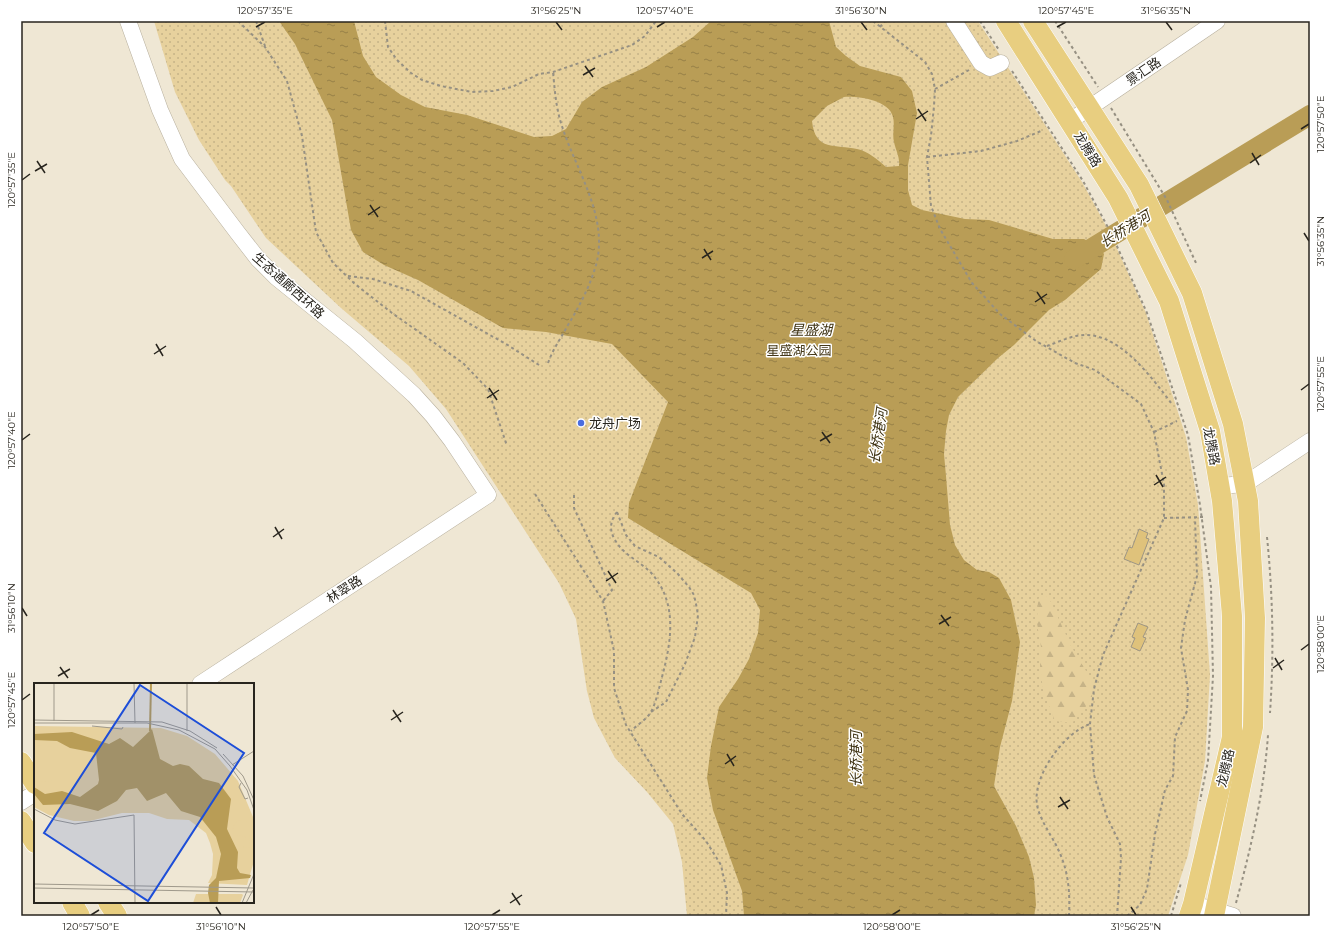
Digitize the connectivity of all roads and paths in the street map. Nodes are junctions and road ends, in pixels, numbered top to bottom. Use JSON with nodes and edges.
{"nodes":[{"id":1,"x":128,"y":21,"type":"edge"},
{"id":2,"x":238,"y":21,"type":"edge"},
{"id":3,"x":256,"y":21,"type":"edge"},
{"id":4,"x":385,"y":21,"type":"edge"},
{"id":5,"x":656,"y":21,"type":"edge"},
{"id":6,"x":873,"y":21,"type":"edge"},
{"id":7,"x":885,"y":21,"type":"edge"},
{"id":8,"x":954,"y":21,"type":"edge"},
{"id":9,"x":980,"y":21,"type":"edge"},
{"id":10,"x":1006,"y":21,"type":"edge"},
{"id":11,"x":1033,"y":21,"type":"edge"},
{"id":12,"x":1217,"y":21,"type":"edge"},
{"id":13,"x":880,"y":27,"type":"junction"},
{"id":14,"x":265,"y":47,"type":"junction"},
{"id":15,"x":1003,"y":61,"type":"junction"},
{"id":16,"x":981,"y":63,"type":"junction"},
{"id":17,"x":553,"y":72,"type":"junction"},
{"id":18,"x":935,"y":89,"type":"junction"},
{"id":19,"x":1089,"y":107,"type":"junction"},
{"id":20,"x":1070,"y":121,"type":"junction"},
{"id":21,"x":1041,"y":131,"type":"dead end"},
{"id":22,"x":927,"y":157,"type":"junction"},
{"id":23,"x":347,"y":276,"type":"junction"},
{"id":24,"x":1047,"y":346,"type":"junction"},
{"id":25,"x":548,"y":362,"type":"dead end"},
{"id":26,"x":539,"y":365,"type":"dead end"},
{"id":27,"x":1172,"y":404,"type":"dead end"},
{"id":28,"x":1178,"y":421,"type":"dead end"},
{"id":29,"x":1154,"y":432,"type":"junction"},
{"id":30,"x":1310,"y":441,"type":"edge"},
{"id":31,"x":507,"y":446,"type":"dead end"},
{"id":32,"x":1244,"y":484,"type":"junction"},
{"id":33,"x":1220,"y":486,"type":"junction"},
{"id":34,"x":535,"y":494,"type":"dead end"},
{"id":35,"x":488,"y":495,"type":"joint"},
{"id":36,"x":574,"y":495,"type":"dead end"},
{"id":37,"x":1205,"y":517,"type":"dead end"},
{"id":38,"x":1164,"y":518,"type":"junction"},
{"id":39,"x":1196,"y":518,"type":"junction"},
{"id":40,"x":603,"y":601,"type":"junction"},
{"id":41,"x":202,"y":683,"type":"edge"},
{"id":42,"x":651,"y":712,"type":"junction"},
{"id":43,"x":1090,"y":724,"type":"junction"},
{"id":44,"x":631,"y":731,"type":"junction"},
{"id":45,"x":21,"y":762,"type":"edge"},
{"id":46,"x":34,"y":782,"type":"edge"},
{"id":47,"x":34,"y":794,"type":"edge"},
{"id":48,"x":21,"y":802,"type":"edge"},
{"id":49,"x":1199,"y":808,"type":"dead end"},
{"id":50,"x":21,"y":821,"type":"edge"},
{"id":51,"x":34,"y":841,"type":"edge"},
{"id":52,"x":1182,"y":878,"type":"dead end"},
{"id":53,"x":73,"y":903,"type":"edge"},
{"id":54,"x":109,"y":903,"type":"edge"},
{"id":55,"x":1191,"y":913,"type":"edge"},
{"id":56,"x":1221,"y":914,"type":"edge"},
{"id":57,"x":80,"y":916,"type":"edge"},
{"id":58,"x":117,"y":916,"type":"edge"},
{"id":59,"x":726,"y":916,"type":"edge"},
{"id":60,"x":1069,"y":916,"type":"edge"},
{"id":61,"x":1117,"y":916,"type":"edge"},
{"id":62,"x":1127,"y":916,"type":"edge"},
{"id":63,"x":1170,"y":916,"type":"edge"}],
"edges":[{"from":1,"to":35,"type":"street","name":"生态通廊西环路"},
{"from":2,"to":14,"type":"path"},
{"from":3,"to":14,"type":"path"},
{"from":4,"to":17,"type":"path"},
{"from":5,"to":17,"type":"path"},
{"from":6,"to":13,"type":"path"},
{"from":7,"to":13,"type":"path"},
{"from":8,"to":16,"type":"street"},
{"from":9,"to":15,"type":"path"},
{"from":10,"to":20,"type":"main road","name":"龙腾路"},
{"from":11,"to":19,"type":"main road","name":"龙腾路"},
{"from":12,"to":19,"type":"street","name":"景汇路"},
{"from":13,"to":18,"type":"path"},
{"from":14,"to":23,"type":"path"},
{"from":15,"to":16,"type":"street"},
{"from":15,"to":49,"type":"path"},
{"from":16,"to":18,"type":"path"},
{"from":17,"to":25,"type":"path"},
{"from":18,"to":22,"type":"path"},
{"from":19,"to":20,"type":"street","name":"景汇路"},
{"from":19,"to":32,"type":"main road","name":"龙腾路"},
{"from":20,"to":33,"type":"main road","name":"龙腾路"},
{"from":21,"to":22,"type":"path"},
{"from":22,"to":24,"type":"path"},
{"from":23,"to":26,"type":"path"},
{"from":23,"to":31,"type":"path"},
{"from":24,"to":27,"type":"path"},
{"from":24,"to":29,"type":"path"},
{"from":28,"to":29,"type":"path"},
{"from":29,"to":38,"type":"path"},
{"from":30,"to":32,"type":"street"},
{"from":32,"to":33,"type":"street"},
{"from":32,"to":56,"type":"main road","name":"龙腾路"},
{"from":33,"to":55,"type":"main road","name":"龙腾路"},
{"from":34,"to":40,"type":"path"},
{"from":35,"to":41,"type":"street","name":"林翠路"},
{"from":36,"to":40,"type":"path"},
{"from":37,"to":39,"type":"path"},
{"from":38,"to":39,"type":"path"},
{"from":38,"to":43,"type":"path"},
{"from":39,"to":62,"type":"path"},
{"from":40,"to":44,"type":"path"},
{"from":42,"to":42,"type":"path"},
{"from":42,"to":44,"type":"path"},
{"from":43,"to":60,"type":"path"},
{"from":43,"to":61,"type":"path"},
{"from":44,"to":59,"type":"path"},
{"from":45,"to":46,"type":"main road"},
{"from":47,"to":48,"type":"street"},
{"from":50,"to":51,"type":"main road"},
{"from":52,"to":63,"type":"path"},
{"from":53,"to":57,"type":"main road"},
{"from":54,"to":58,"type":"main road"},
{"from":55,"to":56,"type":"street"}]}
